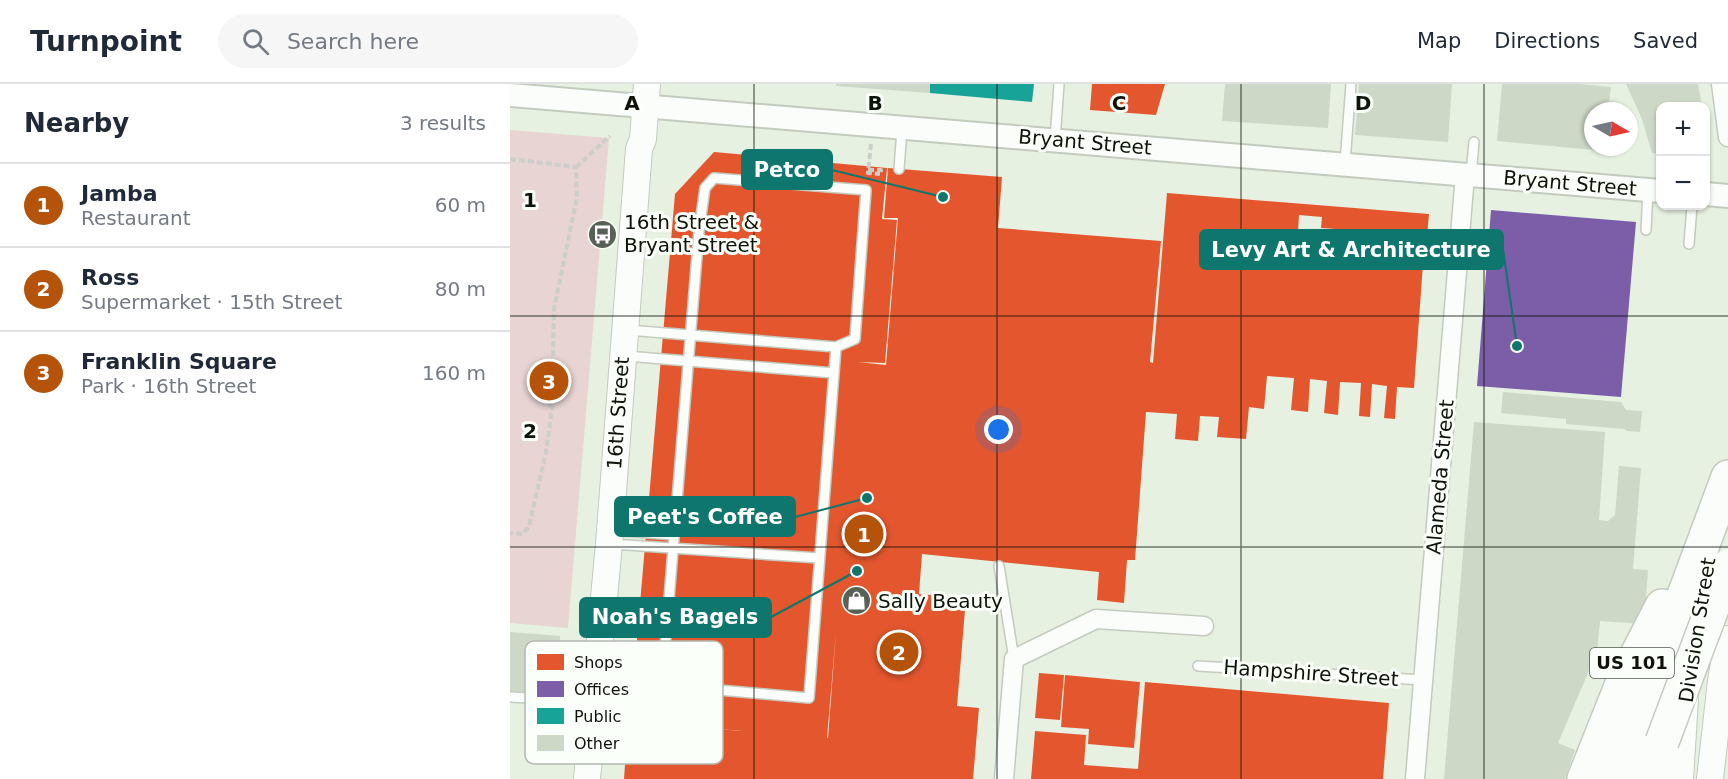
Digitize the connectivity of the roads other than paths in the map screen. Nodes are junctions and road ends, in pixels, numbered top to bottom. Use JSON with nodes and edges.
{"nodes":[{"id":1,"x":1059,"y":84,"type":"edge"},
{"id":2,"x":1351,"y":84,"type":"edge"},
{"id":3,"x":1720,"y":84,"type":"edge"},
{"id":4,"x":510,"y":95,"type":"edge"},
{"id":5,"x":646,"y":95,"type":"edge"},
{"id":6,"x":902,"y":127,"type":"junction"},
{"id":7,"x":1728,"y":137,"type":"edge"},
{"id":8,"x":1055,"y":140,"type":"junction"},
{"id":9,"x":1474,"y":142,"type":"dead end"},
{"id":10,"x":1345,"y":163,"type":"junction"},
{"id":11,"x":899,"y":169,"type":"dead end"},
{"id":12,"x":1468,"y":175,"type":"junction"},
{"id":13,"x":1654,"y":190,"type":"edge"},
{"id":14,"x":1710,"y":194,"type":"edge"},
{"id":15,"x":1728,"y":196,"type":"edge"},
{"id":16,"x":1692,"y":210,"type":"edge"},
{"id":17,"x":1646,"y":230,"type":"dead end"},
{"id":18,"x":1689,"y":244,"type":"dead end"},
{"id":19,"x":624,"y":330,"type":"junction"},
{"id":20,"x":691,"y":335,"type":"junction"},
{"id":21,"x":836,"y":347,"type":"junction"},
{"id":22,"x":623,"y":356,"type":"junction"},
{"id":23,"x":688,"y":361,"type":"junction"},
{"id":24,"x":834,"y":373,"type":"junction"},
{"id":25,"x":1728,"y":477,"type":"edge"},
{"id":26,"x":1728,"y":484,"type":"edge"},
{"id":27,"x":674,"y":535,"type":"junction"},
{"id":28,"x":609,"y":537,"type":"junction"},
{"id":29,"x":674,"y":548,"type":"junction"},
{"id":30,"x":819,"y":558,"type":"junction"},
{"id":31,"x":1713,"y":561,"type":"edge"},
{"id":32,"x":999,"y":566,"type":"dead end"},
{"id":33,"x":1204,"y":626,"type":"dead end"},
{"id":34,"x":1728,"y":639,"type":"edge"},
{"id":35,"x":599,"y":641,"type":"edge"},
{"id":36,"x":666,"y":641,"type":"edge"},
{"id":37,"x":1014,"y":659,"type":"junction"},
{"id":38,"x":1198,"y":666,"type":"dead end"},
{"id":39,"x":1423,"y":681,"type":"junction"},
{"id":40,"x":723,"y":690,"type":"edge"},
{"id":41,"x":510,"y":697,"type":"edge"},
{"id":42,"x":525,"y":698,"type":"edge"},
{"id":43,"x":588,"y":764,"type":"edge"},
{"id":44,"x":587,"y":779,"type":"edge"},
{"id":45,"x":1004,"y":779,"type":"edge"},
{"id":46,"x":1415,"y":779,"type":"edge"},
{"id":47,"x":1584,"y":779,"type":"edge"},
{"id":48,"x":1618,"y":779,"type":"edge"},
{"id":49,"x":1650,"y":779,"type":"edge"},
{"id":50,"x":1680,"y":779,"type":"edge"},
{"id":51,"x":1710,"y":779,"type":"edge"}],
"edges":[{"from":1,"to":8,"type":"lane"},
{"from":2,"to":10,"type":"lane"},
{"from":3,"to":7,"type":"street"},
{"from":4,"to":5,"type":"street","name":"Bryant Street"},
{"from":5,"to":6,"type":"street","name":"Bryant Street"},
{"from":5,"to":19,"type":"main road","name":"16th Street"},
{"from":6,"to":8,"type":"street","name":"Bryant Street"},
{"from":6,"to":11,"type":"lane"},
{"from":8,"to":10,"type":"street","name":"Bryant Street"},
{"from":9,"to":12,"type":"lane"},
{"from":10,"to":12,"type":"street","name":"Bryant Street"},
{"from":12,"to":13,"type":"street","name":"Bryant Street"},
{"from":12,"to":39,"type":"street","name":"Alameda Street"},
{"from":13,"to":17,"type":"lane"},
{"from":14,"to":15,"type":"street"},
{"from":16,"to":18,"type":"lane"},
{"from":19,"to":20,"type":"lane"},
{"from":19,"to":22,"type":"main road","name":"16th Street"},
{"from":20,"to":21,"type":"lane"},
{"from":20,"to":21,"type":"lane"},
{"from":20,"to":23,"type":"lane"},
{"from":21,"to":24,"type":"lane"},
{"from":22,"to":23,"type":"lane"},
{"from":22,"to":28,"type":"main road","name":"16th Street"},
{"from":23,"to":24,"type":"lane"},
{"from":23,"to":27,"type":"lane"},
{"from":24,"to":30,"type":"lane"},
{"from":25,"to":31,"type":"highway","number":"US 101"},
{"from":26,"to":50,"type":"main road","name":"Division Street"},
{"from":27,"to":28,"type":"lane"},
{"from":27,"to":29,"type":"lane"},
{"from":28,"to":29,"type":"lane"},
{"from":28,"to":35,"type":"main road","name":"16th Street"},
{"from":29,"to":30,"type":"lane"},
{"from":29,"to":36,"type":"lane"},
{"from":30,"to":40,"type":"lane"},
{"from":31,"to":47,"type":"highway","number":"US 101"},
{"from":31,"to":48,"type":"highway"},
{"from":31,"to":49,"type":"highway","bridge":true},
{"from":32,"to":37,"type":"lane"},
{"from":33,"to":37,"type":"street"},
{"from":34,"to":51,"type":"main road","name":"Division Street"},
{"from":37,"to":45,"type":"street"},
{"from":38,"to":39,"type":"lane","name":"Hampshire Street"},
{"from":39,"to":46,"type":"street","name":"Alameda Street"},
{"from":41,"to":42,"type":"lane"},
{"from":43,"to":44,"type":"main road","name":"16th Street"}]}
